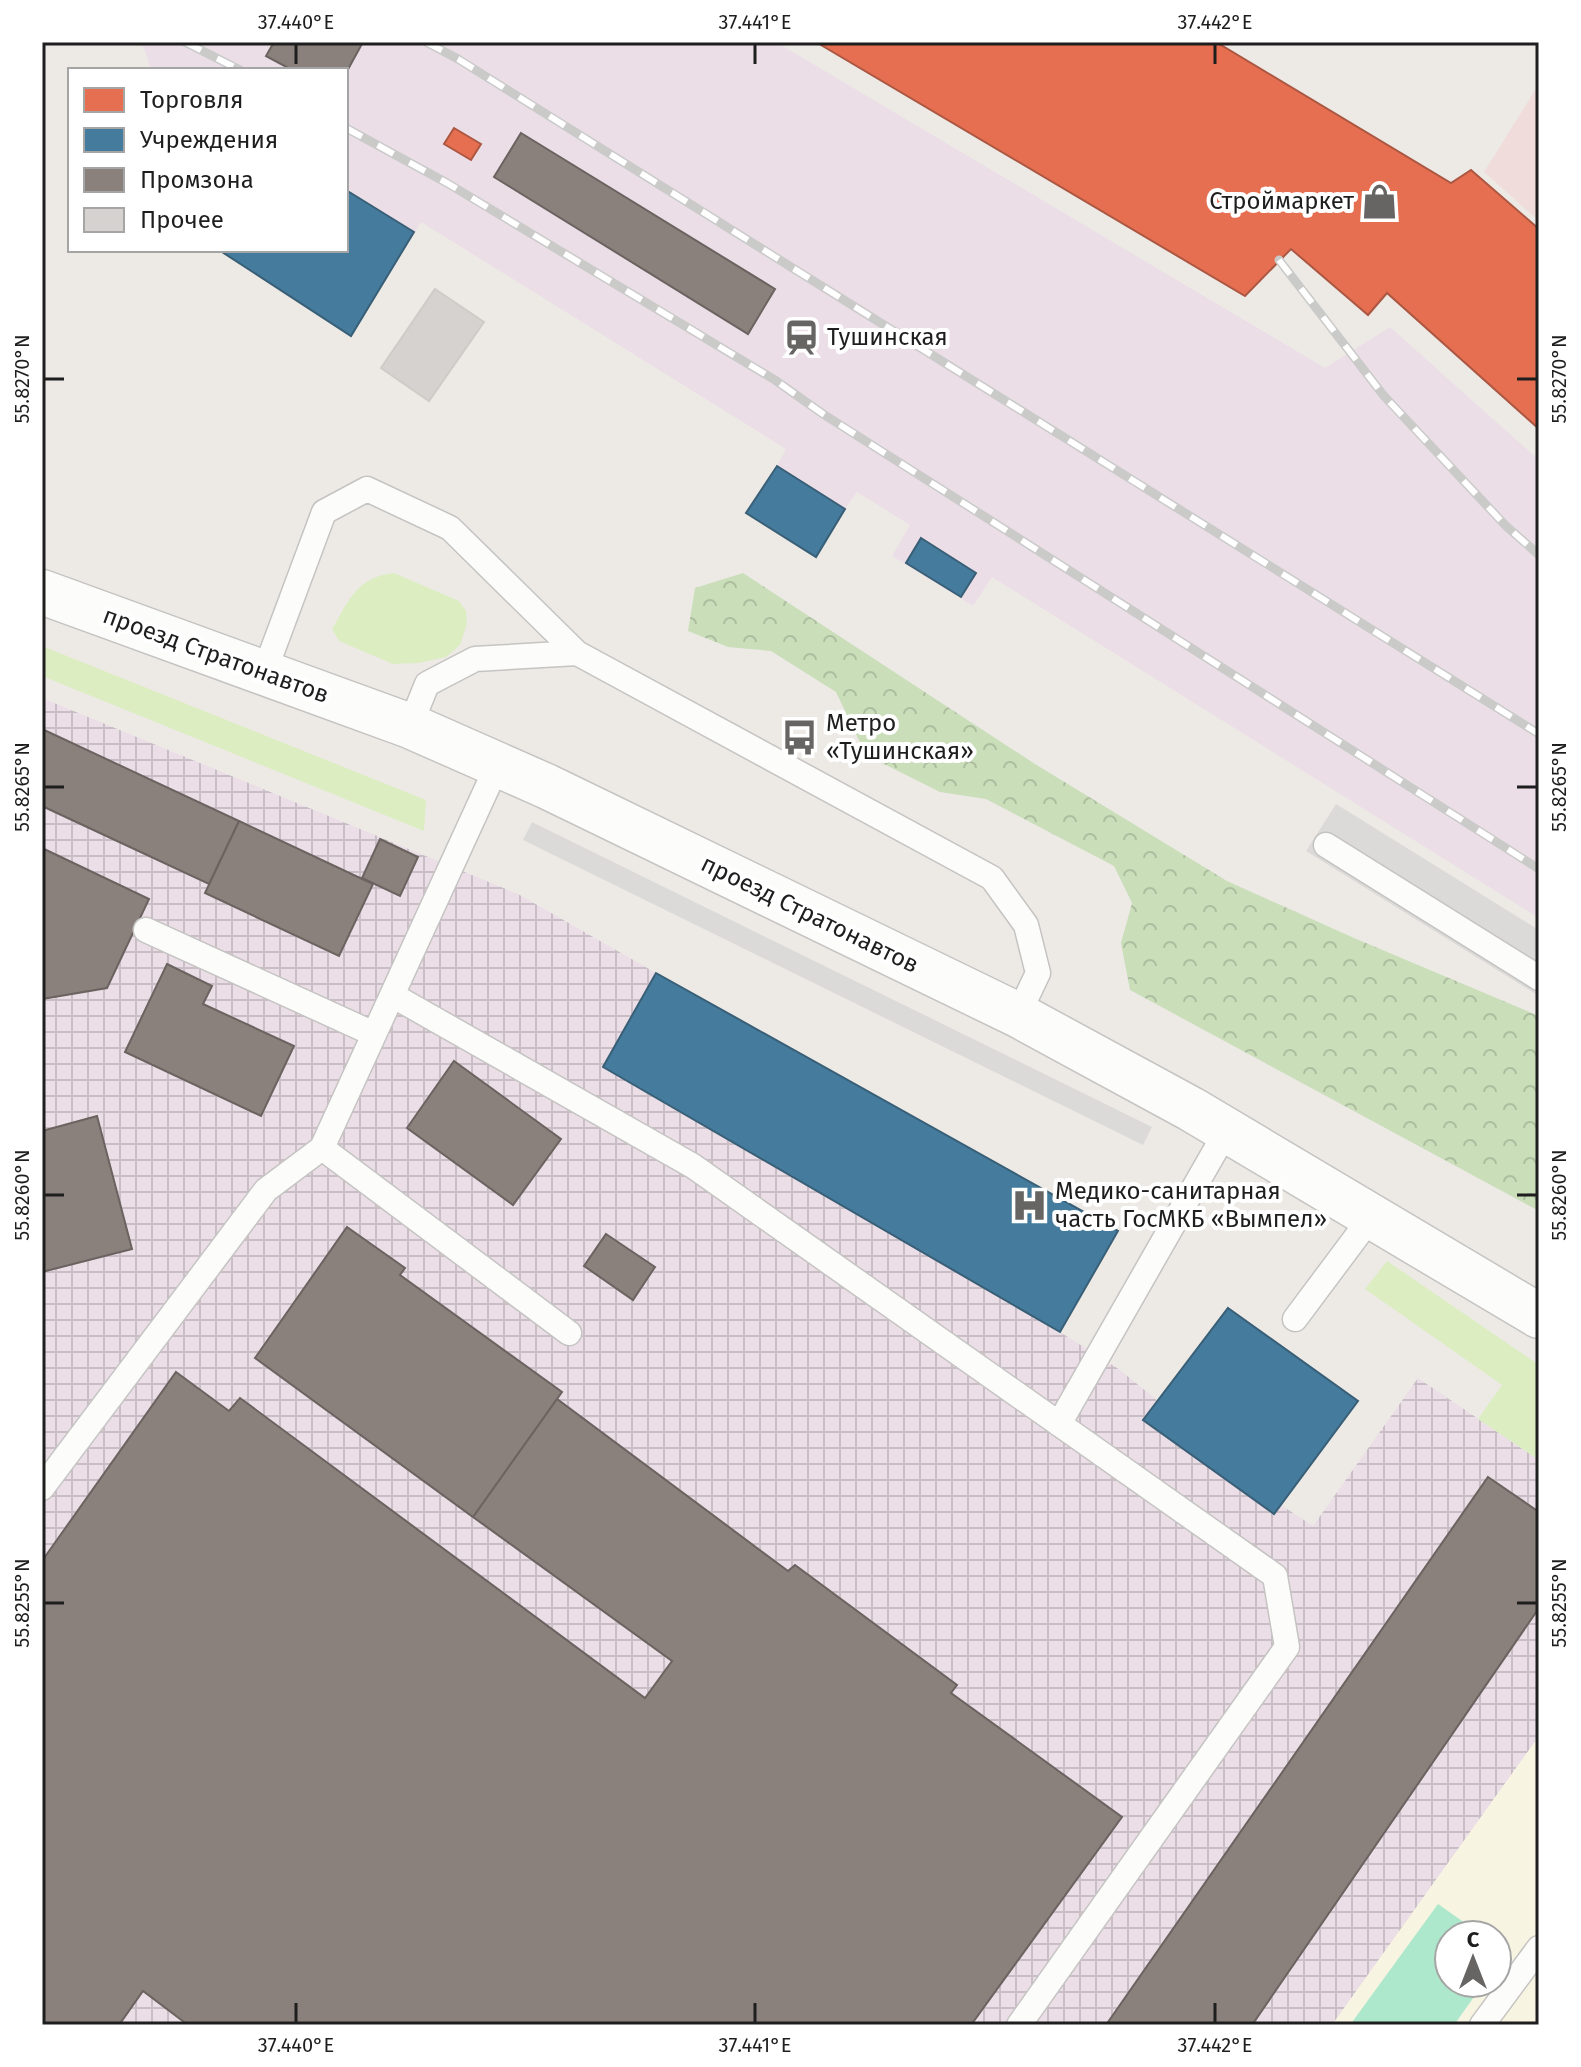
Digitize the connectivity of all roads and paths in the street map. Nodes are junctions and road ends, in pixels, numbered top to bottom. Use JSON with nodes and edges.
{"nodes":[{"id":1,"x":42,"y":592,"type":"edge"},
{"id":2,"x":577,"y":653,"type":"junction"},
{"id":3,"x":264,"y":673,"type":"junction"},
{"id":4,"x":410,"y":726,"type":"junction"},
{"id":5,"x":498,"y":764,"type":"junction"},
{"id":6,"x":1326,"y":845,"type":"dead end"},
{"id":7,"x":146,"y":930,"type":"dead end"},
{"id":8,"x":1539,"y":978,"type":"edge"},
{"id":9,"x":392,"y":995,"type":"junction"},
{"id":10,"x":1018,"y":1015,"type":"junction"},
{"id":11,"x":374,"y":1034,"type":"junction"},
{"id":12,"x":1227,"y":1130,"type":"junction"},
{"id":13,"x":322,"y":1148,"type":"junction"},
{"id":14,"x":1372,"y":1216,"type":"junction"},
{"id":15,"x":1539,"y":1316,"type":"edge"},
{"id":16,"x":1295,"y":1319,"type":"dead end"},
{"id":17,"x":569,"y":1333,"type":"dead end"},
{"id":18,"x":1059,"y":1424,"type":"junction"},
{"id":19,"x":42,"y":1488,"type":"edge"},
{"id":20,"x":1539,"y":1948,"type":"edge"},
{"id":21,"x":1019,"y":2025,"type":"edge"},
{"id":22,"x":1482,"y":2025,"type":"edge"}],
"edges":[{"from":1,"to":3,"type":"street","name":"проезд Стратонавтов"},
{"from":2,"to":3,"type":"lane"},
{"from":2,"to":4,"type":"lane"},
{"from":2,"to":10,"type":"lane"},
{"from":3,"to":4,"type":"street","name":"проезд Стратонавтов"},
{"from":4,"to":5,"type":"street","name":"проезд Стратонавтов"},
{"from":5,"to":9,"type":"lane"},
{"from":5,"to":10,"type":"street","name":"проезд Стратонавтов"},
{"from":6,"to":8,"type":"lane"},
{"from":7,"to":11,"type":"lane"},
{"from":9,"to":11,"type":"lane"},
{"from":9,"to":18,"type":"lane"},
{"from":10,"to":12,"type":"street","name":"проезд Стратонавтов"},
{"from":11,"to":13,"type":"lane"},
{"from":12,"to":14,"type":"street","name":"проезд Стратонавтов"},
{"from":12,"to":18,"type":"lane"},
{"from":13,"to":17,"type":"lane"},
{"from":13,"to":19,"type":"lane"},
{"from":14,"to":15,"type":"street","name":"проезд Стратонавтов"},
{"from":14,"to":16,"type":"lane"},
{"from":18,"to":21,"type":"lane"},
{"from":20,"to":22,"type":"lane"}]}
